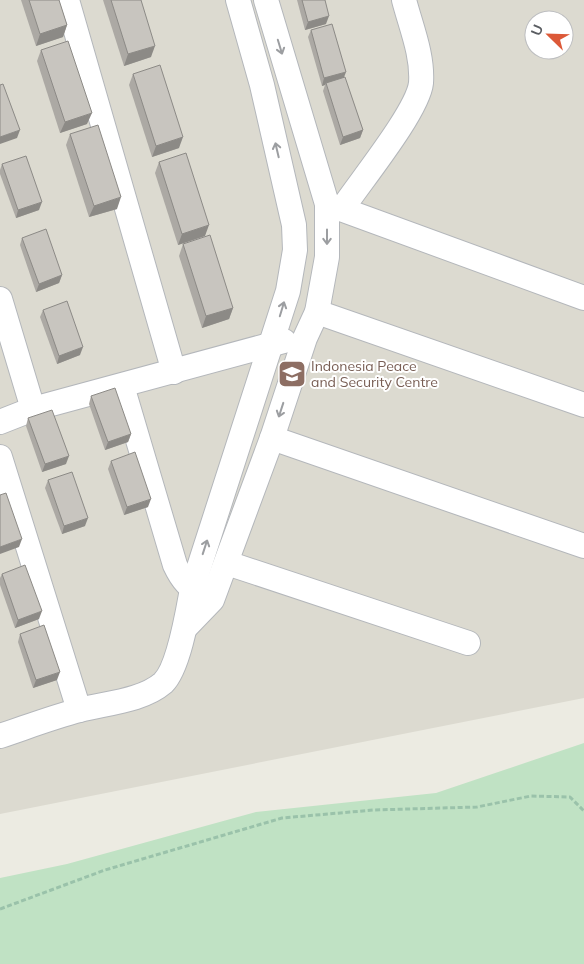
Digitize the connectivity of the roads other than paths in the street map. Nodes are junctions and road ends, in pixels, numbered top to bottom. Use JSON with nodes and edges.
{"nodes":[{"id":1,"x":67,"y":0,"type":"edge"},
{"id":2,"x":238,"y":0,"type":"edge"},
{"id":3,"x":266,"y":0,"type":"edge"},
{"id":4,"x":404,"y":0,"type":"edge"},
{"id":5,"x":334,"y":206,"type":"junction"},
{"id":6,"x":0,"y":298,"type":"edge"},
{"id":7,"x":584,"y":298,"type":"edge"},
{"id":8,"x":317,"y":312,"type":"junction"},
{"id":9,"x":305,"y":338,"type":"junction"},
{"id":10,"x":271,"y":343,"type":"junction"},
{"id":11,"x":174,"y":372,"type":"junction"},
{"id":12,"x":122,"y":386,"type":"junction"},
{"id":13,"x":584,"y":405,"type":"edge"},
{"id":14,"x":32,"y":410,"type":"junction"},
{"id":15,"x":0,"y":422,"type":"edge"},
{"id":16,"x":272,"y":438,"type":"junction"},
{"id":17,"x":0,"y":457,"type":"edge"},
{"id":18,"x":584,"y":546,"type":"edge"},
{"id":19,"x":227,"y":563,"type":"junction"},
{"id":20,"x":202,"y":594,"type":"junction"},
{"id":21,"x":468,"y":643,"type":"dead end"},
{"id":22,"x":78,"y":710,"type":"junction"},
{"id":23,"x":0,"y":736,"type":"edge"}],
"edges":[{"from":1,"to":11,"type":"lane"},
{"from":10,"to":2,"type":"lane","one_way":true},
{"from":3,"to":5,"type":"lane","one_way":true},
{"from":4,"to":5,"type":"lane"},
{"from":5,"to":7,"type":"lane"},
{"from":5,"to":8,"type":"lane","one_way":true},
{"from":6,"to":14,"type":"lane"},
{"from":8,"to":9,"type":"lane"},
{"from":8,"to":13,"type":"lane"},
{"from":9,"to":10,"type":"lane"},
{"from":9,"to":16,"type":"lane","one_way":true},
{"from":10,"to":11,"type":"lane"},
{"from":20,"to":10,"type":"lane","one_way":true},
{"from":11,"to":12,"type":"lane"},
{"from":12,"to":14,"type":"lane"},
{"from":12,"to":20,"type":"lane"},
{"from":14,"to":15,"type":"lane"},
{"from":16,"to":18,"type":"lane"},
{"from":16,"to":19,"type":"lane"},
{"from":17,"to":22,"type":"lane"},
{"from":19,"to":20,"type":"lane"},
{"from":19,"to":21,"type":"lane"},
{"from":20,"to":22,"type":"lane"},
{"from":22,"to":23,"type":"lane"}]}
